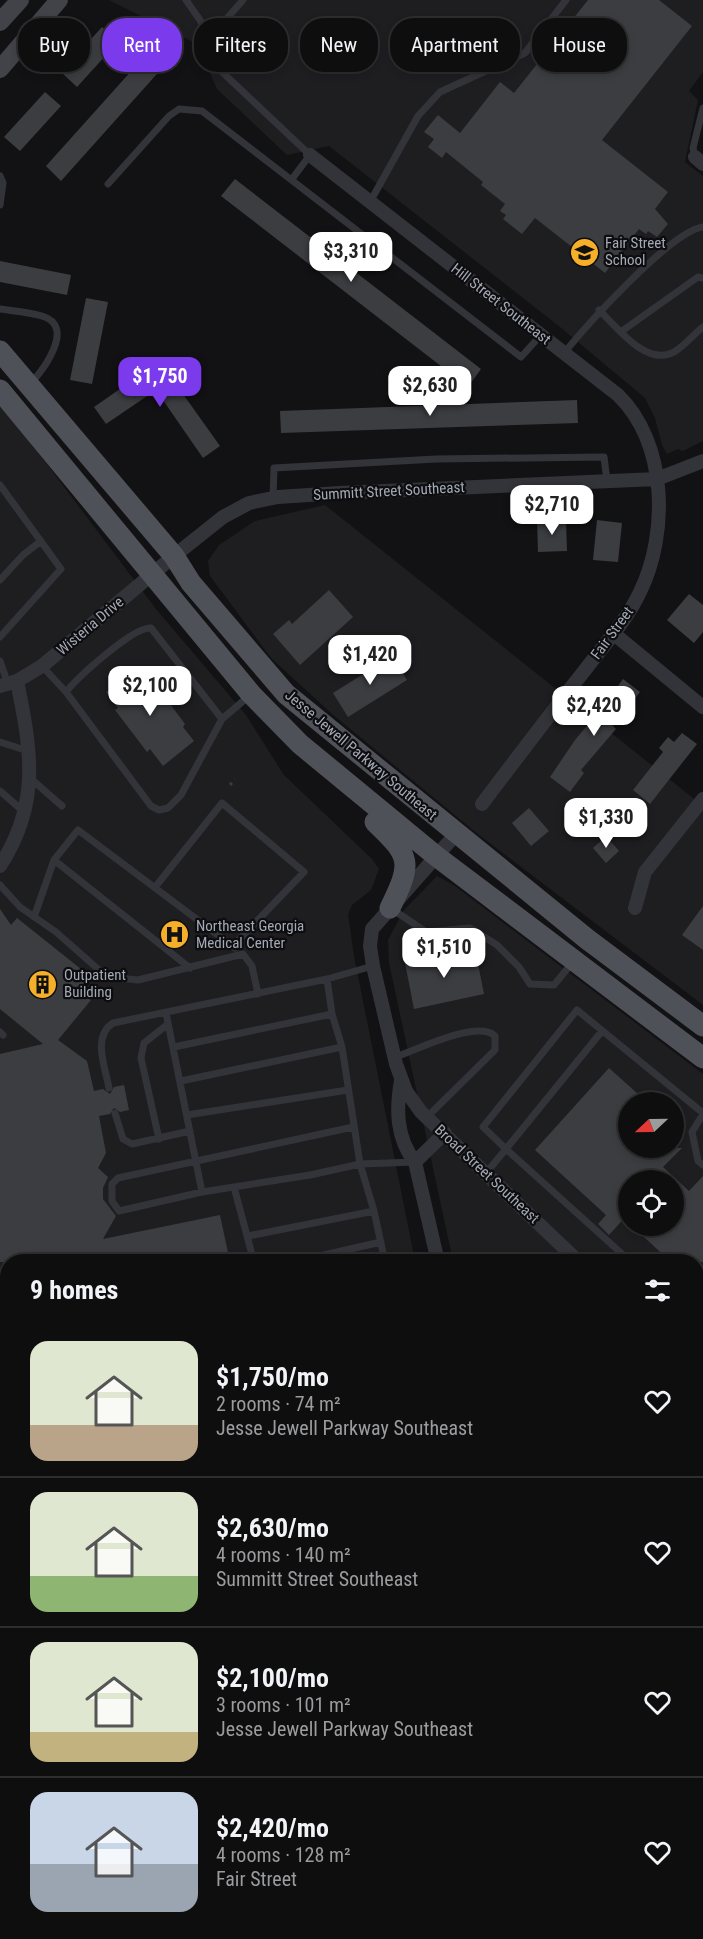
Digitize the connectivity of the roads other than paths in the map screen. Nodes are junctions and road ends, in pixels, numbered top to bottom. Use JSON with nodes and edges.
{"nodes":[{"id":1,"x":20,"y":0,"type":"edge"},
{"id":2,"x":59,"y":0,"type":"edge"},
{"id":3,"x":186,"y":0,"type":"edge"},
{"id":4,"x":243,"y":0,"type":"edge"},
{"id":5,"x":566,"y":0,"type":"edge"},
{"id":6,"x":199,"y":18,"type":"edge"},
{"id":7,"x":227,"y":18,"type":"edge"},
{"id":8,"x":0,"y":22,"type":"edge"},
{"id":9,"x":0,"y":69,"type":"edge"},
{"id":10,"x":222,"y":72,"type":"edge"},
{"id":11,"x":703,"y":108,"type":"edge"},
{"id":12,"x":310,"y":155,"type":"junction"},
{"id":13,"x":699,"y":161,"type":"edge"},
{"id":14,"x":0,"y":176,"type":"edge"},
{"id":15,"x":292,"y":179,"type":"junction"},
{"id":16,"x":108,"y":184,"type":"dead end"},
{"id":17,"x":370,"y":202,"type":"junction"},
{"id":18,"x":0,"y":205,"type":"edge"},
{"id":19,"x":703,"y":227,"type":"edge"},
{"id":20,"x":703,"y":278,"type":"edge"},
{"id":21,"x":0,"y":309,"type":"edge"},
{"id":22,"x":599,"y":310,"type":"junction"},
{"id":23,"x":703,"y":327,"type":"edge"},
{"id":24,"x":622,"y":331,"type":"junction"},
{"id":25,"x":541,"y":335,"type":"junction"},
{"id":26,"x":0,"y":351,"type":"edge"},
{"id":27,"x":564,"y":353,"type":"junction"},
{"id":28,"x":29,"y":384,"type":"junction"},
{"id":29,"x":0,"y":390,"type":"edge"},
{"id":30,"x":703,"y":461,"type":"edge"},
{"id":31,"x":657,"y":479,"type":"junction"},
{"id":32,"x":606,"y":482,"type":"junction"},
{"id":33,"x":0,"y":485,"type":"edge"},
{"id":34,"x":273,"y":498,"type":"junction"},
{"id":35,"x":41,"y":541,"type":"junction"},
{"id":36,"x":174,"y":556,"type":"junction"},
{"id":37,"x":152,"y":574,"type":"junction"},
{"id":38,"x":0,"y":580,"type":"edge"},
{"id":39,"x":613,"y":633,"type":"junction"},
{"id":40,"x":0,"y":637,"type":"edge"},
{"id":41,"x":0,"y":661,"type":"edge"},
{"id":42,"x":42,"y":666,"type":"junction"},
{"id":43,"x":8,"y":684,"type":"edge"},
{"id":44,"x":66,"y":692,"type":"junction"},
{"id":45,"x":251,"y":694,"type":"junction"},
{"id":46,"x":703,"y":707,"type":"edge"},
{"id":47,"x":222,"y":719,"type":"junction"},
{"id":48,"x":0,"y":742,"type":"edge"},
{"id":49,"x":300,"y":744,"type":"junction"},
{"id":50,"x":30,"y":752,"type":"junction"},
{"id":51,"x":30,"y":778,"type":"junction"},
{"id":52,"x":0,"y":791,"type":"edge"},
{"id":53,"x":703,"y":800,"type":"edge"},
{"id":54,"x":482,"y":804,"type":"dead end"},
{"id":55,"x":62,"y":806,"type":"dead end"},
{"id":56,"x":25,"y":812,"type":"junction"},
{"id":57,"x":456,"y":834,"type":"junction"},
{"id":58,"x":436,"y":856,"type":"junction"},
{"id":59,"x":54,"y":860,"type":"junction"},
{"id":60,"x":0,"y":866,"type":"edge"},
{"id":61,"x":0,"y":885,"type":"edge"},
{"id":62,"x":156,"y":886,"type":"junction"},
{"id":63,"x":390,"y":908,"type":"junction"},
{"id":64,"x":635,"y":908,"type":"dead end"},
{"id":65,"x":34,"y":916,"type":"junction"},
{"id":66,"x":233,"y":946,"type":"junction"},
{"id":67,"x":243,"y":954,"type":"junction"},
{"id":68,"x":573,"y":961,"type":"junction"},
{"id":69,"x":373,"y":966,"type":"junction"},
{"id":70,"x":190,"y":968,"type":"junction"},
{"id":71,"x":327,"y":980,"type":"junction"},
{"id":72,"x":258,"y":994,"type":"junction"},
{"id":73,"x":166,"y":1013,"type":"junction"},
{"id":74,"x":332,"y":1014,"type":"junction"},
{"id":75,"x":168,"y":1024,"type":"junction"},
{"id":76,"x":703,"y":1026,"type":"edge"},
{"id":77,"x":602,"y":1030,"type":"junction"},
{"id":78,"x":174,"y":1047,"type":"junction"},
{"id":79,"x":342,"y":1047,"type":"junction"},
{"id":80,"x":394,"y":1058,"type":"junction"},
{"id":81,"x":703,"y":1058,"type":"edge"},
{"id":82,"x":401,"y":1081,"type":"junction"},
{"id":83,"x":181,"y":1082,"type":"junction"},
{"id":84,"x":109,"y":1088,"type":"dead end"},
{"id":85,"x":348,"y":1090,"type":"junction"},
{"id":86,"x":115,"y":1113,"type":"dead end"},
{"id":87,"x":703,"y":1113,"type":"edge"},
{"id":88,"x":187,"y":1115,"type":"junction"},
{"id":89,"x":427,"y":1117,"type":"junction"},
{"id":90,"x":353,"y":1127,"type":"junction"},
{"id":91,"x":190,"y":1131,"type":"junction"},
{"id":92,"x":444,"y":1133,"type":"junction"},
{"id":93,"x":159,"y":1139,"type":"junction"},
{"id":94,"x":506,"y":1149,"type":"junction"},
{"id":95,"x":196,"y":1160,"type":"junction"},
{"id":96,"x":415,"y":1162,"type":"junction"},
{"id":97,"x":360,"y":1164,"type":"junction"},
{"id":98,"x":703,"y":1165,"type":"edge"},
{"id":99,"x":486,"y":1173,"type":"junction"},
{"id":100,"x":234,"y":1187,"type":"junction"},
{"id":101,"x":202,"y":1192,"type":"junction"},
{"id":102,"x":374,"y":1211,"type":"junction"},
{"id":103,"x":248,"y":1236,"type":"junction"},
{"id":104,"x":381,"y":1242,"type":"junction"},
{"id":105,"x":252,"y":1254,"type":"edge"},
{"id":106,"x":328,"y":1254,"type":"edge"},
{"id":107,"x":383,"y":1254,"type":"edge"},
{"id":108,"x":436,"y":1254,"type":"edge"},
{"id":109,"x":569,"y":1254,"type":"edge"},
{"id":110,"x":622,"y":1254,"type":"edge"}],
"edges":[{"from":1,"to":8,"type":"main road"},
{"from":2,"to":9,"type":"main road"},
{"from":3,"to":6,"type":"lane"},
{"from":4,"to":7,"type":"lane"},
{"from":5,"to":17,"type":"lane"},
{"from":10,"to":12,"type":"lane"},
{"from":11,"to":13,"type":"lane"},
{"from":12,"to":15,"type":"lane"},
{"from":12,"to":17,"type":"street","name":"Hill Street Southeast"},
{"from":14,"to":18,"type":"lane"},
{"from":15,"to":16,"type":"lane"},
{"from":15,"to":25,"type":"lane"},
{"from":17,"to":25,"type":"street","name":"Hill Street Southeast"},
{"from":19,"to":22,"type":"lane"},
{"from":20,"to":24,"type":"lane"},
{"from":21,"to":28,"type":"lane"},
{"from":22,"to":24,"type":"lane"},
{"from":22,"to":27,"type":"lane"},
{"from":23,"to":24,"type":"lane"},
{"from":25,"to":27,"type":"street","name":"Hill Street Southeast"},
{"from":26,"to":28,"type":"main road","name":"Jesse Jewell Parkway Southeast"},
{"from":27,"to":31,"type":"street","name":"Hill Street Southeast"},
{"from":28,"to":36,"type":"main road","name":"Jesse Jewell Parkway Southeast"},
{"from":29,"to":37,"type":"main road","name":"Jesse Jewell Parkway Southeast"},
{"from":30,"to":31,"type":"street"},
{"from":31,"to":32,"type":"street","name":"Summitt Street Southeast"},
{"from":31,"to":39,"type":"street","name":"Fair Street"},
{"from":32,"to":34,"type":"street","name":"Summitt Street Southeast"},
{"from":32,"to":34,"type":"lane"},
{"from":33,"to":35,"type":"lane"},
{"from":34,"to":36,"type":"street","name":"Summitt Street Southeast"},
{"from":35,"to":38,"type":"lane"},
{"from":35,"to":40,"type":"lane"},
{"from":36,"to":37,"type":"street","name":"Wisteria Drive"},
{"from":36,"to":57,"type":"main road","name":"Jesse Jewell Parkway Southeast"},
{"from":37,"to":42,"type":"street","name":"Wisteria Drive"},
{"from":37,"to":45,"type":"main road","name":"Jesse Jewell Parkway Southeast"},
{"from":39,"to":46,"type":"street"},
{"from":39,"to":54,"type":"street","name":"Fair Street"},
{"from":41,"to":43,"type":"lane"},
{"from":42,"to":43,"type":"street","name":"Wisteria Drive"},
{"from":42,"to":44,"type":"lane"},
{"from":43,"to":50,"type":"street"},
{"from":44,"to":47,"type":"lane"},
{"from":44,"to":47,"type":"lane"},
{"from":45,"to":47,"type":"lane"},
{"from":45,"to":49,"type":"main road","name":"Jesse Jewell Parkway Southeast"},
{"from":48,"to":50,"type":"lane"},
{"from":49,"to":58,"type":"main road","name":"Jesse Jewell Parkway Southeast"},
{"from":49,"to":63,"type":"main road"},
{"from":50,"to":51,"type":"street"},
{"from":51,"to":55,"type":"lane"},
{"from":51,"to":56,"type":"street"},
{"from":52,"to":56,"type":"lane"},
{"from":53,"to":64,"type":"street"},
{"from":56,"to":60,"type":"street"},
{"from":57,"to":58,"type":"street"},
{"from":57,"to":76,"type":"main road","name":"Jesse Jewell Parkway Southeast"},
{"from":58,"to":63,"type":"street"},
{"from":58,"to":68,"type":"main road","name":"Jesse Jewell Parkway Southeast"},
{"from":59,"to":62,"type":"lane"},
{"from":59,"to":65,"type":"lane"},
{"from":59,"to":70,"type":"lane"},
{"from":61,"to":65,"type":"lane"},
{"from":62,"to":66,"type":"lane"},
{"from":62,"to":66,"type":"lane"},
{"from":63,"to":68,"type":"lane"},
{"from":63,"to":69,"type":"street"},
{"from":65,"to":70,"type":"lane"},
{"from":66,"to":67,"type":"lane"},
{"from":67,"to":70,"type":"lane"},
{"from":67,"to":72,"type":"lane"},
{"from":68,"to":81,"type":"main road","name":"Jesse Jewell Parkway Southeast"},
{"from":69,"to":71,"type":"lane"},
{"from":69,"to":80,"type":"street"},
{"from":71,"to":72,"type":"lane"},
{"from":71,"to":74,"type":"lane"},
{"from":72,"to":73,"type":"lane"},
{"from":73,"to":75,"type":"lane"},
{"from":73,"to":84,"type":"lane"},
{"from":74,"to":78,"type":"lane"},
{"from":74,"to":79,"type":"lane"},
{"from":75,"to":78,"type":"lane"},
{"from":75,"to":93,"type":"lane"},
{"from":77,"to":87,"type":"lane"},
{"from":77,"to":94,"type":"lane"},
{"from":77,"to":94,"type":"lane"},
{"from":78,"to":83,"type":"lane"},
{"from":79,"to":83,"type":"lane"},
{"from":79,"to":85,"type":"lane"},
{"from":80,"to":82,"type":"street"},
{"from":80,"to":89,"type":"lane"},
{"from":82,"to":89,"type":"street","name":"Broad Street Southeast"},
{"from":82,"to":96,"type":"street"},
{"from":83,"to":88,"type":"lane"},
{"from":85,"to":88,"type":"lane"},
{"from":85,"to":90,"type":"lane"},
{"from":86,"to":93,"type":"lane"},
{"from":87,"to":98,"type":"lane"},
{"from":88,"to":91,"type":"lane"},
{"from":89,"to":92,"type":"street","name":"Broad Street Southeast"},
{"from":90,"to":95,"type":"lane"},
{"from":90,"to":97,"type":"lane"},
{"from":91,"to":93,"type":"lane"},
{"from":91,"to":95,"type":"lane"},
{"from":92,"to":96,"type":"street"},
{"from":92,"to":99,"type":"street","name":"Broad Street Southeast"},
{"from":94,"to":99,"type":"lane"},
{"from":94,"to":110,"type":"lane"},
{"from":95,"to":101,"type":"lane"},
{"from":95,"to":101,"type":"lane"},
{"from":96,"to":97,"type":"lane"},
{"from":96,"to":108,"type":"street"},
{"from":97,"to":100,"type":"lane"},
{"from":97,"to":102,"type":"lane"},
{"from":99,"to":109,"type":"street","name":"Broad Street Southeast"},
{"from":100,"to":101,"type":"lane"},
{"from":100,"to":103,"type":"lane"},
{"from":102,"to":103,"type":"lane"},
{"from":102,"to":104,"type":"lane"},
{"from":103,"to":105,"type":"lane"},
{"from":104,"to":106,"type":"lane"},
{"from":104,"to":107,"type":"lane"}]}
